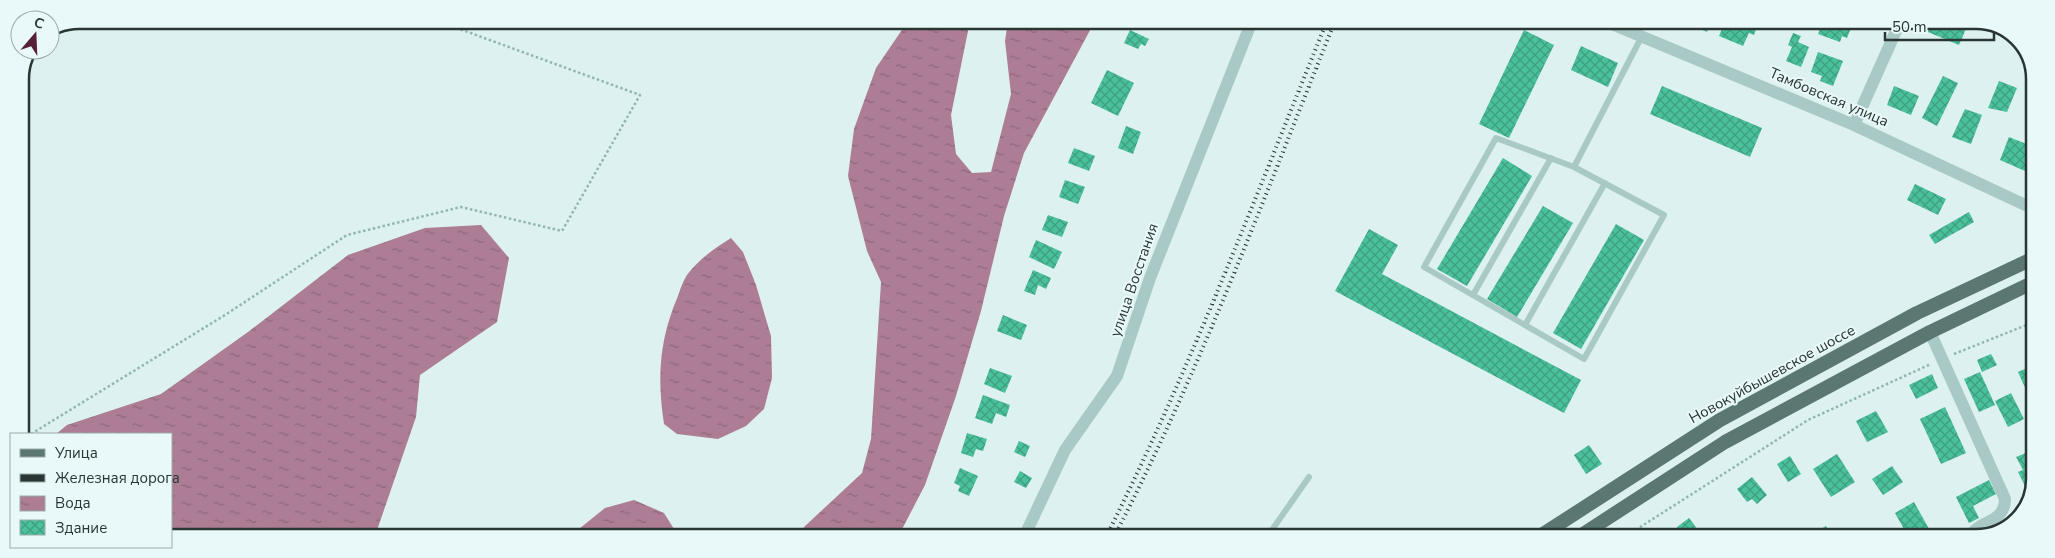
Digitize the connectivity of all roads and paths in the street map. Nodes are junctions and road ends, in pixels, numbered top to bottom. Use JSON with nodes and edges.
{"nodes":[{"id":1,"x":460,"y":29,"type":"edge"},
{"id":2,"x":1249,"y":29,"type":"edge"},
{"id":3,"x":1624,"y":29,"type":"edge"},
{"id":4,"x":1897,"y":29,"type":"edge"},
{"id":5,"x":1642,"y":36,"type":"junction"},
{"id":6,"x":1854,"y":125,"type":"junction"},
{"id":7,"x":1551,"y":158,"type":"junction"},
{"id":8,"x":1574,"y":167,"type":"junction"},
{"id":9,"x":1605,"y":183,"type":"junction"},
{"id":10,"x":2026,"y":205,"type":"edge"},
{"id":11,"x":2026,"y":262,"type":"edge"},
{"id":12,"x":2026,"y":286,"type":"edge"},
{"id":13,"x":1473,"y":295,"type":"junction"},
{"id":14,"x":1525,"y":325,"type":"junction"},
{"id":15,"x":2026,"y":325,"type":"edge"},
{"id":16,"x":1930,"y":332,"type":"junction"},
{"id":17,"x":1943,"y":358,"type":"junction"},
{"id":18,"x":33,"y":433,"type":"edge"},
{"id":19,"x":1309,"y":477,"type":"dead end"},
{"id":20,"x":1028,"y":529,"type":"edge"},
{"id":21,"x":1273,"y":529,"type":"edge"},
{"id":22,"x":1551,"y":529,"type":"edge"},
{"id":23,"x":1591,"y":529,"type":"edge"},
{"id":24,"x":1637,"y":529,"type":"edge"},
{"id":25,"x":1976,"y":529,"type":"edge"}],
"edges":[{"from":1,"to":18,"type":"path"},
{"from":2,"to":20,"type":"street","name":"улица Восстания"},
{"from":3,"to":5,"type":"street","name":"Тамбовская улица"},
{"from":4,"to":6,"type":"street"},
{"from":5,"to":6,"type":"street","name":"Тамбовская улица"},
{"from":5,"to":8,"type":"lane"},
{"from":6,"to":10,"type":"street","name":"Тамбовская улица"},
{"from":7,"to":8,"type":"lane"},
{"from":7,"to":13,"type":"lane"},
{"from":7,"to":13,"type":"lane"},
{"from":8,"to":9,"type":"lane"},
{"from":9,"to":14,"type":"lane"},
{"from":9,"to":14,"type":"lane"},
{"from":11,"to":22,"type":"main road","name":"Новокуйбышевское шоссе"},
{"from":12,"to":16,"type":"main road"},
{"from":13,"to":14,"type":"lane"},
{"from":15,"to":17,"type":"path"},
{"from":16,"to":17,"type":"street"},
{"from":16,"to":23,"type":"main road"},
{"from":17,"to":24,"type":"path"},
{"from":17,"to":25,"type":"street"},
{"from":19,"to":21,"type":"lane"}]}
